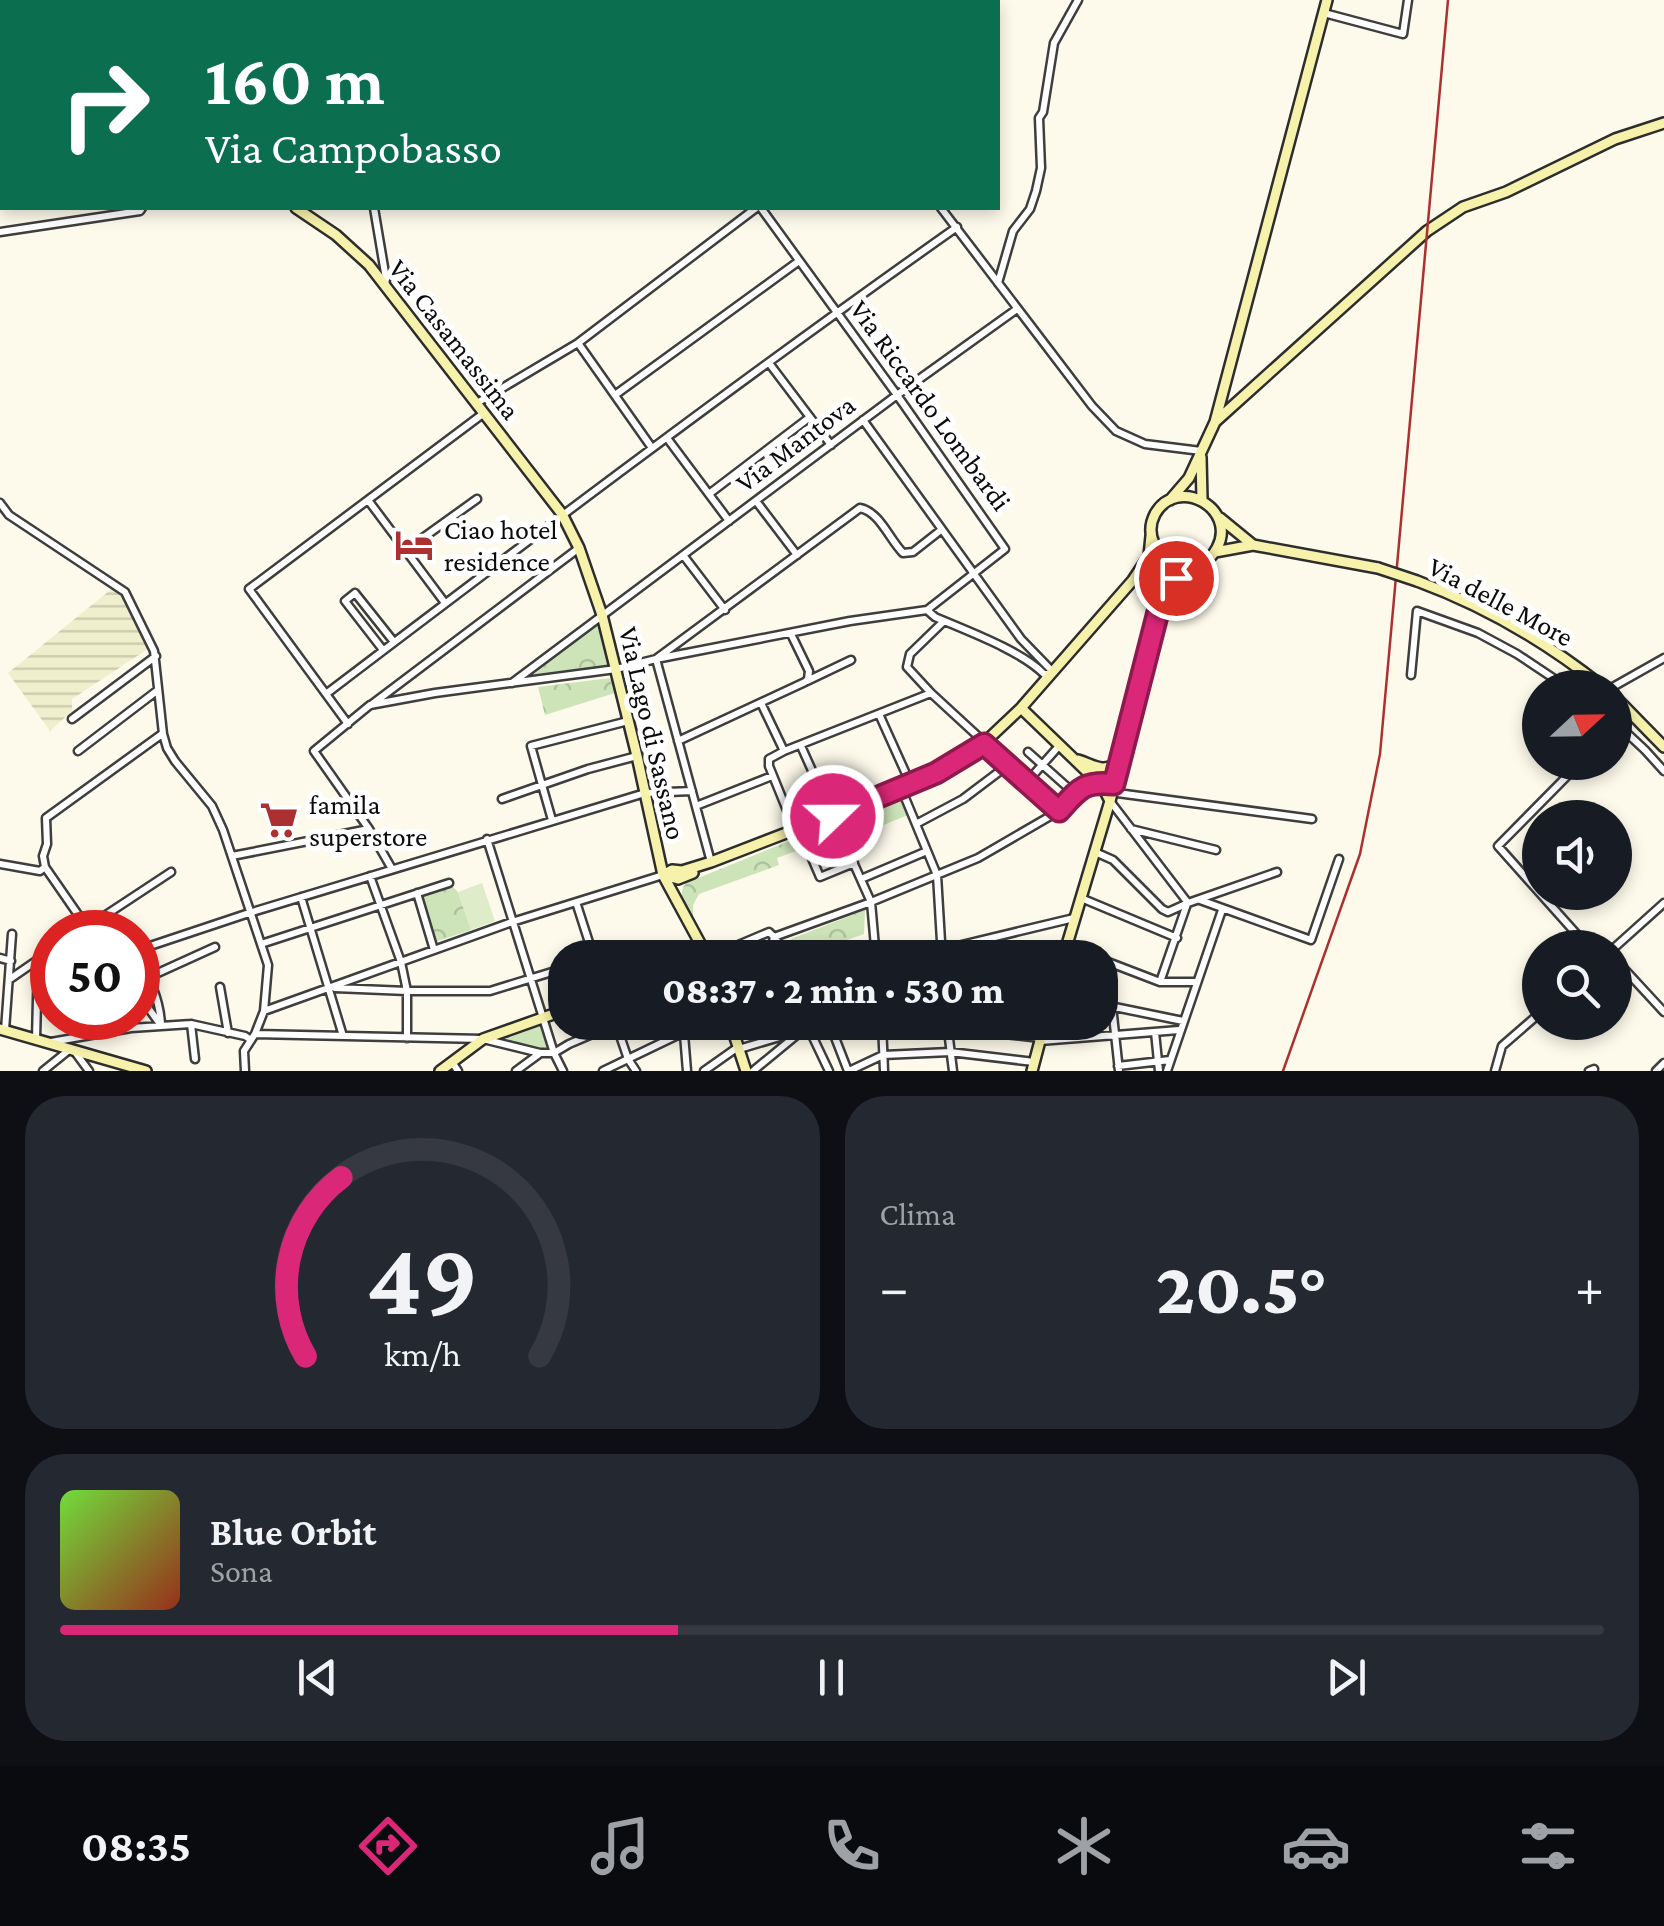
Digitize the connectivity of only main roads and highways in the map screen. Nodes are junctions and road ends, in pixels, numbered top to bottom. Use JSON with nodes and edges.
{"nodes":[{"id":1,"x":1328,"y":0,"type":"edge"},
{"id":2,"x":1664,"y":123,"type":"edge"},
{"id":3,"x":299,"y":210,"type":"edge"},
{"id":4,"x":1215,"y":422,"type":"junction"},
{"id":5,"x":1201,"y":451,"type":"junction"},
{"id":6,"x":1170,"y":500,"type":"junction"},
{"id":7,"x":1202,"y":500,"type":"junction"},
{"id":8,"x":562,"y":514,"type":"joint"},
{"id":9,"x":1218,"y":516,"type":"junction"},
{"id":10,"x":1151,"y":536,"type":"junction"},
{"id":11,"x":1253,"y":545,"type":"junction"},
{"id":12,"x":1215,"y":552,"type":"junction"},
{"id":13,"x":1176,"y":565,"type":"junction"},
{"id":14,"x":1195,"y":566,"type":"junction"},
{"id":15,"x":1133,"y":580,"type":"junction"},
{"id":16,"x":1582,"y":670,"type":"edge"},
{"id":17,"x":1021,"y":708,"type":"junction"},
{"id":18,"x":1632,"y":714,"type":"edge"},
{"id":19,"x":1664,"y":747,"type":"edge"},
{"id":20,"x":1120,"y":760,"type":"junction"},
{"id":21,"x":1104,"y":785,"type":"junction"},
{"id":22,"x":711,"y":862,"type":"junction"},
{"id":23,"x":662,"y":875,"type":"junction"},
{"id":24,"x":678,"y":880,"type":"junction"},
{"id":25,"x":674,"y":898,"type":"junction"},
{"id":26,"x":700,"y":940,"type":"edge"},
{"id":27,"x":1068,"y":940,"type":"edge"},
{"id":28,"x":548,"y":1014,"type":"edge"},
{"id":29,"x":1,"y":1029,"type":"edge"},
{"id":30,"x":736,"y":1040,"type":"edge"},
{"id":31,"x":1040,"y":1040,"type":"edge"},
{"id":32,"x":1033,"y":1066,"type":"edge"},
{"id":33,"x":455,"y":1067,"type":"edge"},
{"id":34,"x":146,"y":1071,"type":"edge"},
{"id":35,"x":440,"y":1071,"type":"edge"},
{"id":36,"x":749,"y":1071,"type":"edge"}],
"edges":[{"from":1,"to":4,"type":"main road"},
{"from":2,"to":4,"type":"main road"},
{"from":3,"to":8,"type":"main road","name":"Via Casamassima"},
{"from":4,"to":5,"type":"main road"},
{"from":5,"to":6,"type":"main road"},
{"from":5,"to":7,"type":"main road"},
{"from":6,"to":7,"type":"main road"},
{"from":6,"to":10,"type":"main road"},
{"from":7,"to":9,"type":"main road"},
{"from":8,"to":23,"type":"main road","name":"Via Lago di Sassano"},
{"from":9,"to":11,"type":"main road"},
{"from":9,"to":12,"type":"main road"},
{"from":10,"to":13,"type":"main road"},
{"from":10,"to":15,"type":"main road"},
{"from":11,"to":12,"type":"main road"},
{"from":11,"to":16,"type":"main road","name":"Via delle More","bridge":true},
{"from":12,"to":14,"type":"main road"},
{"from":13,"to":14,"type":"main road"},
{"from":13,"to":15,"type":"main road"},
{"from":14,"to":20,"type":"main road"},
{"from":15,"to":17,"type":"main road"},
{"from":17,"to":21,"type":"main road"},
{"from":17,"to":22,"type":"main road"},
{"from":18,"to":19,"type":"main road"},
{"from":20,"to":21,"type":"main road"},
{"from":20,"to":21,"type":"main road"},
{"from":21,"to":27,"type":"main road"},
{"from":22,"to":23,"type":"main road"},
{"from":22,"to":24,"type":"main road"},
{"from":23,"to":24,"type":"main road"},
{"from":23,"to":25,"type":"main road","name":"Via Lago di Sassano"},
{"from":24,"to":25,"type":"main road"},
{"from":25,"to":26,"type":"main road","name":"Via Lago di Sassano"},
{"from":28,"to":33,"type":"main road"},
{"from":29,"to":34,"type":"main road"},
{"from":30,"to":36,"type":"main road"},
{"from":31,"to":32,"type":"main road"},
{"from":33,"to":35,"type":"main road"}]}
